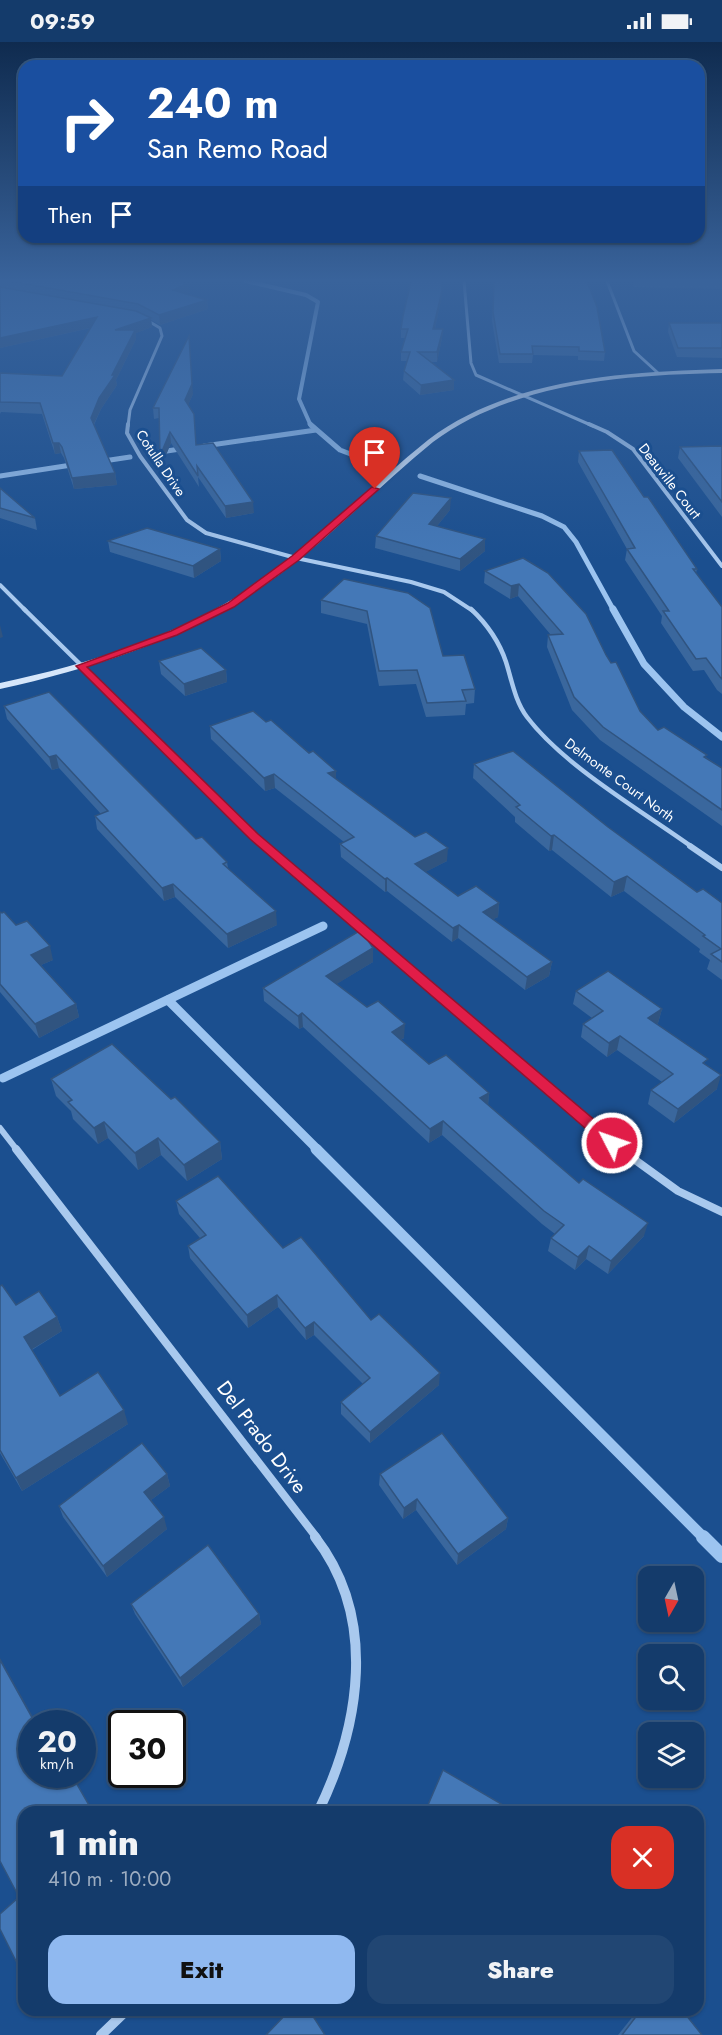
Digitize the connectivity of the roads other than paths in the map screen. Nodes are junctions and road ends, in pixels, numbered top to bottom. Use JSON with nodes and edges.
{"nodes":[{"id":1,"x":146,"y":374,"type":"edge"},
{"id":2,"x":477,"y":374,"type":"edge"},
{"id":3,"x":651,"y":374,"type":"edge"},
{"id":4,"x":522,"y":397,"type":"junction"},
{"id":5,"x":296,"y":558,"type":"junction"},
{"id":6,"x":722,"y":566,"type":"edge"},
{"id":7,"x":0,"y":585,"type":"edge"},
{"id":8,"x":81,"y":666,"type":"junction"},
{"id":9,"x":0,"y":686,"type":"edge"},
{"id":10,"x":722,"y":868,"type":"edge"},
{"id":11,"x":0,"y":1128,"type":"edge"},
{"id":12,"x":722,"y":1212,"type":"edge"},
{"id":13,"x":321,"y":1806,"type":"edge"},
{"id":14,"x":121,"y":2016,"type":"edge"},
{"id":15,"x":101,"y":2035,"type":"edge"}],
"edges":[{"from":1,"to":5,"type":"street","name":"Cotulla Drive"},
{"from":2,"to":4,"type":"street","name":"Deauville Court"},
{"from":3,"to":4,"type":"street"},
{"from":4,"to":5,"type":"street"},
{"from":4,"to":6,"type":"street","name":"Deauville Court"},
{"from":5,"to":8,"type":"street"},
{"from":5,"to":10,"type":"street","name":"Delmonte Court North"},
{"from":7,"to":8,"type":"street"},
{"from":8,"to":9,"type":"street"},
{"from":8,"to":12,"type":"street"},
{"from":11,"to":13,"type":"street","name":"Del Prado Drive"},
{"from":14,"to":15,"type":"street"}]}
